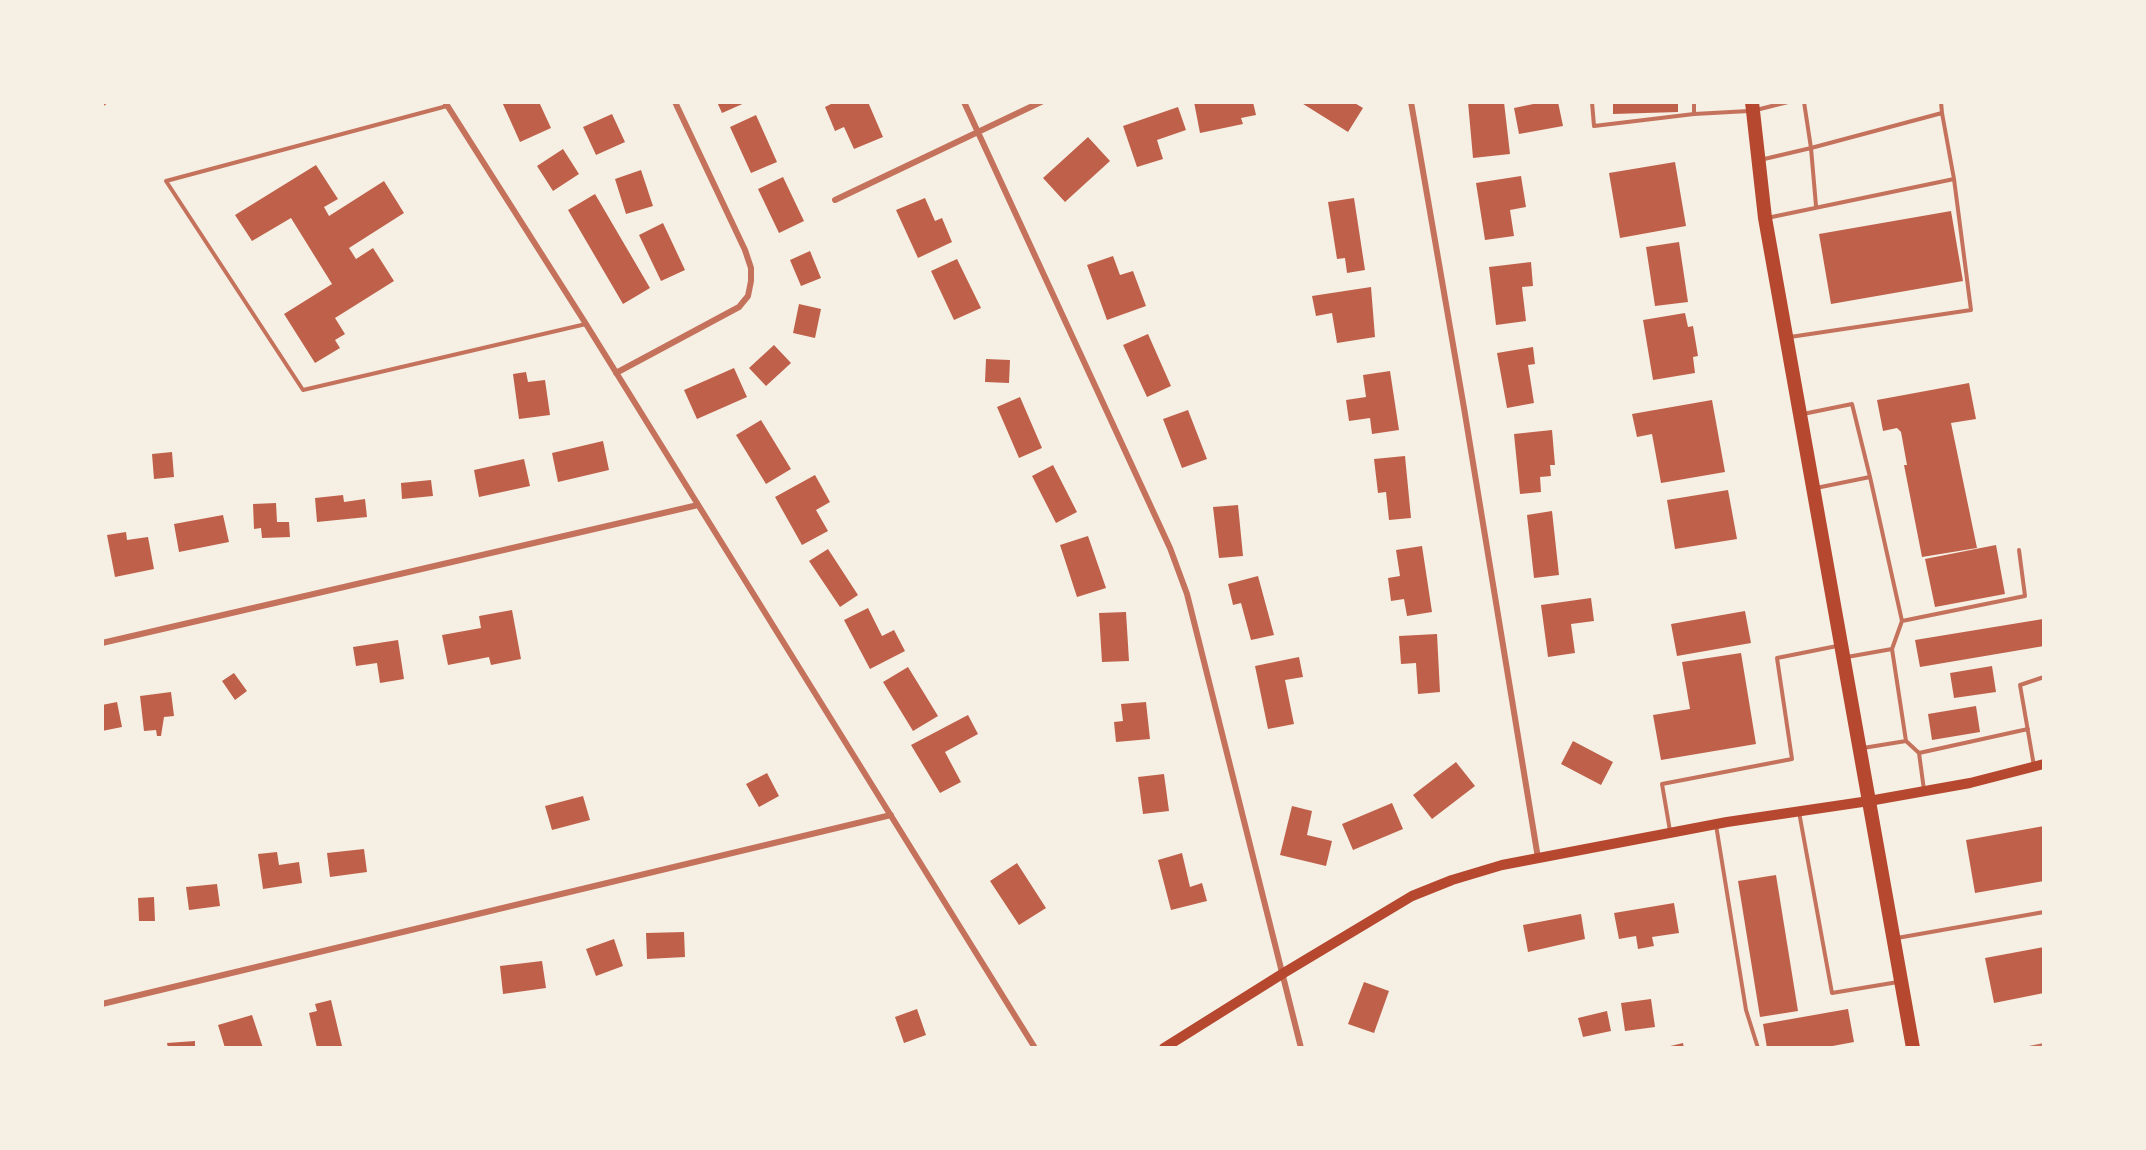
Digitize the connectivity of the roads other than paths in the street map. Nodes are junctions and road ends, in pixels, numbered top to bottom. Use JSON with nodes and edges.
{"nodes":[{"id":1,"x":106,"y":102,"type":"edge"},
{"id":2,"x":675,"y":102,"type":"edge"},
{"id":3,"x":964,"y":102,"type":"edge"},
{"id":4,"x":1041,"y":102,"type":"edge"},
{"id":5,"x":1411,"y":102,"type":"edge"},
{"id":6,"x":1592,"y":102,"type":"edge"},
{"id":7,"x":1694,"y":102,"type":"edge"},
{"id":8,"x":1788,"y":102,"type":"edge"},
{"id":9,"x":1804,"y":102,"type":"edge"},
{"id":10,"x":1941,"y":102,"type":"edge"},
{"id":11,"x":446,"y":104,"type":"edge"},
{"id":12,"x":102,"y":105,"type":"edge"},
{"id":13,"x":1752,"y":107,"type":"edge"},
{"id":14,"x":1942,"y":113,"type":"junction"},
{"id":15,"x":1694,"y":114,"type":"junction"},
{"id":16,"x":978,"y":132,"type":"junction"},
{"id":17,"x":1810,"y":148,"type":"junction"},
{"id":18,"x":1758,"y":160,"type":"junction"},
{"id":19,"x":1954,"y":179,"type":"junction"},
{"id":20,"x":835,"y":200,"type":"dead end"},
{"id":21,"x":1816,"y":206,"type":"junction"},
{"id":22,"x":1766,"y":218,"type":"junction"},
{"id":23,"x":586,"y":324,"type":"junction"},
{"id":24,"x":1787,"y":338,"type":"junction"},
{"id":25,"x":616,"y":373,"type":"junction"},
{"id":26,"x":1801,"y":415,"type":"junction"},
{"id":27,"x":1870,"y":477,"type":"junction"},
{"id":28,"x":1814,"y":488,"type":"junction"},
{"id":29,"x":698,"y":505,"type":"junction"},
{"id":30,"x":2019,"y":550,"type":"dead end"},
{"id":31,"x":1902,"y":621,"type":"junction"},
{"id":32,"x":102,"y":643,"type":"edge"},
{"id":33,"x":1892,"y":650,"type":"junction"},
{"id":34,"x":1843,"y":651,"type":"junction"},
{"id":35,"x":2044,"y":677,"type":"edge"},
{"id":36,"x":2028,"y":729,"type":"junction"},
{"id":37,"x":1906,"y":741,"type":"junction"},
{"id":38,"x":1859,"y":748,"type":"junction"},
{"id":39,"x":1919,"y":753,"type":"junction"},
{"id":40,"x":2039,"y":765,"type":"edge"},
{"id":41,"x":1924,"y":791,"type":"junction"},
{"id":42,"x":1869,"y":801,"type":"junction"},
{"id":43,"x":1799,"y":811,"type":"junction"},
{"id":44,"x":891,"y":815,"type":"junction"},
{"id":45,"x":1716,"y":824,"type":"junction"},
{"id":46,"x":1670,"y":833,"type":"junction"},
{"id":47,"x":1538,"y":858,"type":"junction"},
{"id":48,"x":2044,"y":912,"type":"edge"},
{"id":49,"x":1893,"y":939,"type":"junction"},
{"id":50,"x":1282,"y":974,"type":"junction"},
{"id":51,"x":1901,"y":981,"type":"junction"},
{"id":52,"x":102,"y":1004,"type":"edge"},
{"id":53,"x":2044,"y":1046,"type":"edge"},
{"id":54,"x":1035,"y":1048,"type":"edge"},
{"id":55,"x":1164,"y":1048,"type":"edge"},
{"id":56,"x":1301,"y":1048,"type":"edge"},
{"id":57,"x":1758,"y":1048,"type":"edge"},
{"id":58,"x":1911,"y":1048,"type":"edge"},
{"id":59,"x":2029,"y":1048,"type":"edge"}],
"edges":[{"from":1,"to":12,"type":"lane"},
{"from":2,"to":25,"type":"street"},
{"from":3,"to":16,"type":"street"},
{"from":4,"to":16,"type":"street"},
{"from":5,"to":47,"type":"street"},
{"from":6,"to":15,"type":"lane"},
{"from":7,"to":15,"type":"lane"},
{"from":8,"to":13,"type":"lane"},
{"from":9,"to":17,"type":"lane"},
{"from":10,"to":14,"type":"lane"},
{"from":11,"to":23,"type":"street"},
{"from":11,"to":23,"type":"lane"},
{"from":13,"to":15,"type":"lane"},
{"from":13,"to":18,"type":"highway"},
{"from":14,"to":17,"type":"lane"},
{"from":14,"to":19,"type":"lane"},
{"from":16,"to":20,"type":"street"},
{"from":16,"to":50,"type":"street"},
{"from":17,"to":18,"type":"lane"},
{"from":17,"to":21,"type":"lane"},
{"from":18,"to":22,"type":"highway"},
{"from":19,"to":21,"type":"lane"},
{"from":19,"to":24,"type":"lane"},
{"from":21,"to":22,"type":"lane"},
{"from":22,"to":24,"type":"highway"},
{"from":23,"to":25,"type":"street"},
{"from":24,"to":26,"type":"highway"},
{"from":25,"to":29,"type":"street"},
{"from":26,"to":27,"type":"lane"},
{"from":26,"to":28,"type":"highway"},
{"from":27,"to":28,"type":"lane"},
{"from":27,"to":31,"type":"lane"},
{"from":28,"to":34,"type":"highway"},
{"from":29,"to":32,"type":"street"},
{"from":29,"to":44,"type":"street"},
{"from":30,"to":31,"type":"lane"},
{"from":31,"to":33,"type":"lane"},
{"from":33,"to":34,"type":"lane"},
{"from":33,"to":37,"type":"lane"},
{"from":34,"to":38,"type":"highway"},
{"from":34,"to":46,"type":"lane"},
{"from":35,"to":36,"type":"lane"},
{"from":36,"to":39,"type":"lane"},
{"from":36,"to":40,"type":"lane"},
{"from":37,"to":38,"type":"lane"},
{"from":37,"to":39,"type":"lane"},
{"from":38,"to":42,"type":"highway"},
{"from":39,"to":41,"type":"lane"},
{"from":40,"to":41,"type":"main road"},
{"from":41,"to":42,"type":"main road"},
{"from":42,"to":43,"type":"main road"},
{"from":42,"to":49,"type":"highway"},
{"from":43,"to":45,"type":"main road"},
{"from":43,"to":51,"type":"lane"},
{"from":44,"to":52,"type":"street"},
{"from":44,"to":54,"type":"street"},
{"from":45,"to":46,"type":"main road"},
{"from":45,"to":57,"type":"lane"},
{"from":46,"to":47,"type":"main road"},
{"from":47,"to":50,"type":"main road"},
{"from":48,"to":49,"type":"lane"},
{"from":49,"to":51,"type":"highway"},
{"from":50,"to":55,"type":"main road"},
{"from":50,"to":56,"type":"street"},
{"from":51,"to":58,"type":"highway"},
{"from":53,"to":59,"type":"lane"}]}
